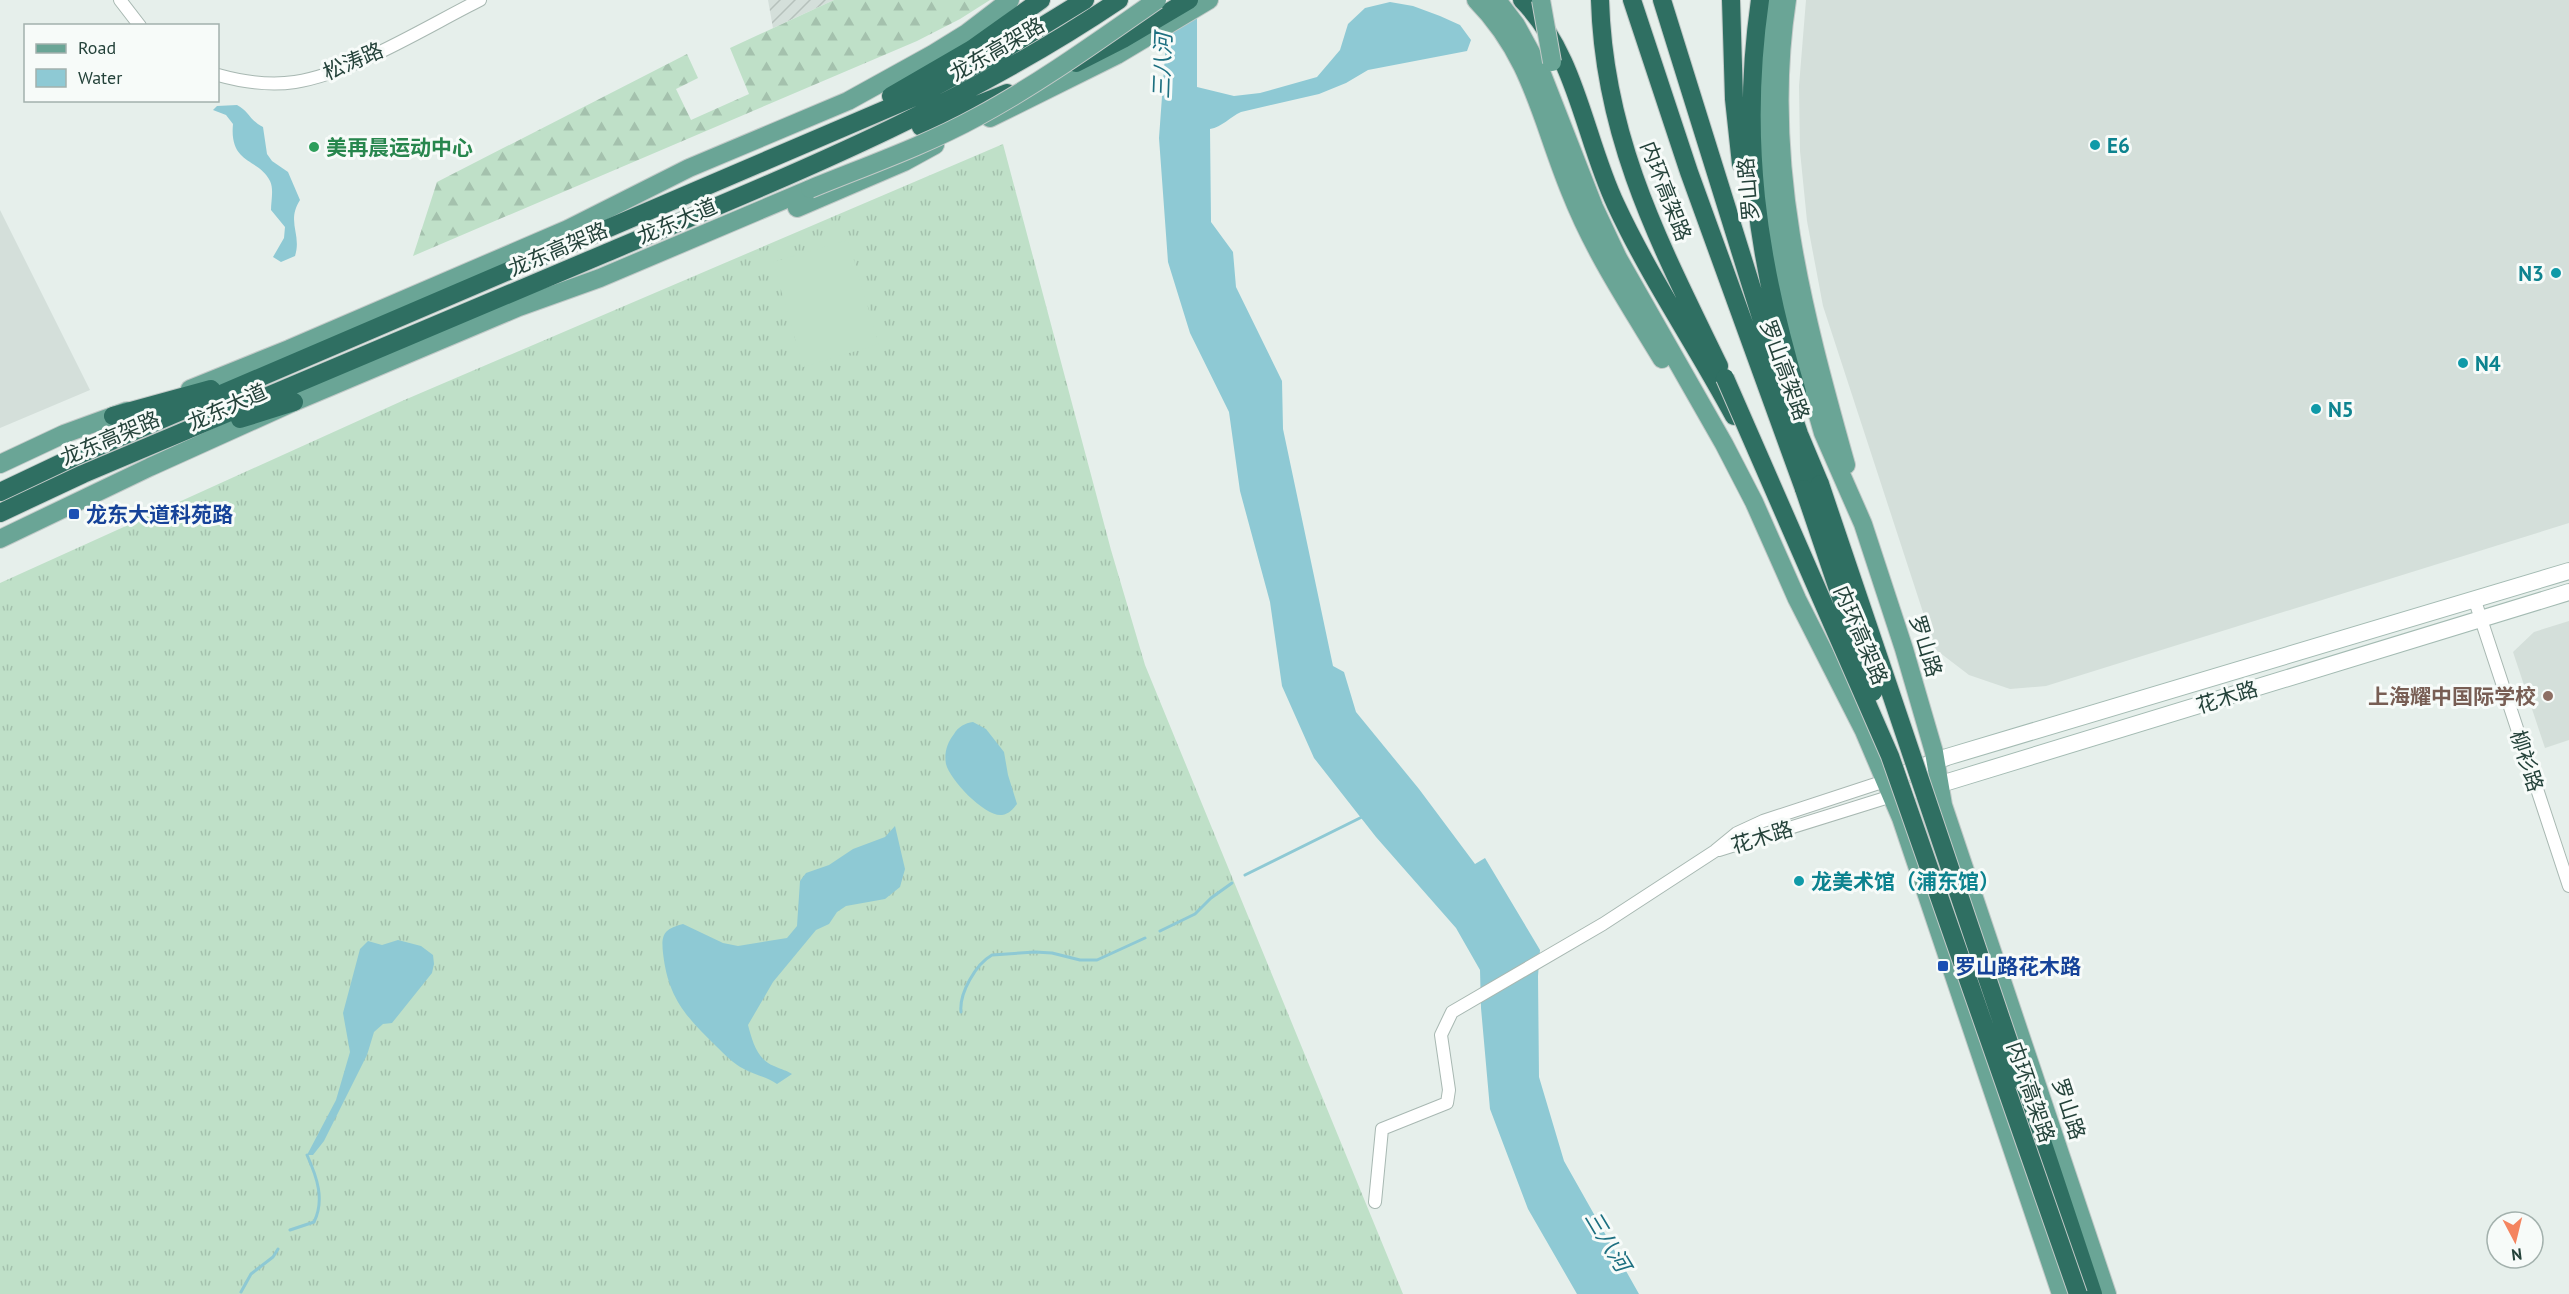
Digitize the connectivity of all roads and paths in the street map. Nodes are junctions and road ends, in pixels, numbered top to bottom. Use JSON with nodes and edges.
{"nodes":[{"id":1,"x":120,"y":0,"type":"edge"},
{"id":2,"x":480,"y":0,"type":"edge"},
{"id":3,"x":1010,"y":0,"type":"edge"},
{"id":4,"x":1034,"y":0,"type":"edge"},
{"id":5,"x":1041,"y":0,"type":"edge"},
{"id":6,"x":1085,"y":0,"type":"edge"},
{"id":7,"x":1119,"y":0,"type":"edge"},
{"id":8,"x":1157,"y":0,"type":"edge"},
{"id":9,"x":1189,"y":0,"type":"edge"},
{"id":10,"x":1209,"y":0,"type":"edge"},
{"id":11,"x":1476,"y":0,"type":"edge"},
{"id":12,"x":1497,"y":0,"type":"edge"},
{"id":13,"x":1522,"y":0,"type":"edge"},
{"id":14,"x":1541,"y":0,"type":"edge"},
{"id":15,"x":1600,"y":0,"type":"edge"},
{"id":16,"x":1632,"y":0,"type":"edge"},
{"id":17,"x":1662,"y":0,"type":"edge"},
{"id":18,"x":1731,"y":0,"type":"edge"},
{"id":19,"x":1760,"y":0,"type":"edge"},
{"id":20,"x":1769,"y":0,"type":"edge"},
{"id":21,"x":1787,"y":0,"type":"edge"},
{"id":22,"x":138,"y":24,"type":"edge"},
{"id":23,"x":1007,"y":25,"type":"junction"},
{"id":24,"x":219,"y":75,"type":"edge"},
{"id":25,"x":834,"y":157,"type":"junction"},
{"id":26,"x":1581,"y":171,"type":"junction"},
{"id":27,"x":740,"y":173,"type":"junction"},
{"id":28,"x":600,"y":278,"type":"junction"},
{"id":29,"x":1761,"y":318,"type":"junction"},
{"id":30,"x":279,"y":371,"type":"junction"},
{"id":31,"x":294,"y":402,"type":"junction"},
{"id":32,"x":113,"y":416,"type":"junction"},
{"id":33,"x":135,"y":452,"type":"junction"},
{"id":34,"x":0,"y":464,"type":"edge"},
{"id":35,"x":1812,"y":487,"type":"junction"},
{"id":36,"x":0,"y":492,"type":"edge"},
{"id":37,"x":1778,"y":498,"type":"junction"},
{"id":38,"x":0,"y":513,"type":"edge"},
{"id":39,"x":1863,"y":524,"type":"junction"},
{"id":40,"x":0,"y":539,"type":"edge"},
{"id":41,"x":1778,"y":558,"type":"junction"},
{"id":42,"x":2569,"y":571,"type":"edge"},
{"id":43,"x":2569,"y":592,"type":"edge"},
{"id":44,"x":2475,"y":601,"type":"junction"},
{"id":45,"x":2481,"y":620,"type":"junction"},
{"id":46,"x":1863,"y":731,"type":"junction"},
{"id":47,"x":1890,"y":756,"type":"junction"},
{"id":48,"x":1930,"y":764,"type":"junction"},
{"id":49,"x":1941,"y":784,"type":"junction"},
{"id":50,"x":1888,"y":788,"type":"junction"},
{"id":51,"x":2569,"y":886,"type":"edge"},
{"id":52,"x":1375,"y":1202,"type":"dead end"},
{"id":53,"x":2061,"y":1294,"type":"edge"},
{"id":54,"x":2078,"y":1294,"type":"edge"},
{"id":55,"x":2093,"y":1294,"type":"edge"},
{"id":56,"x":2107,"y":1294,"type":"edge"}],
"edges":[{"from":1,"to":22,"type":"street"},
{"from":2,"to":24,"type":"street","name":"松涛路"},
{"from":3,"to":32,"type":"main road","name":"龙东大道"},
{"from":4,"to":23,"type":"highway"},
{"from":5,"to":23,"type":"highway"},
{"from":6,"to":27,"type":"highway","name":"龙东高架路"},
{"from":7,"to":25,"type":"highway","name":"龙东高架路"},
{"from":8,"to":28,"type":"main road","name":"龙东大道","bridge":true},
{"from":9,"to":25,"type":"highway"},
{"from":10,"to":28,"type":"main road"},
{"from":11,"to":41,"type":"main road"},
{"from":12,"to":26,"type":"main road"},
{"from":13,"to":37,"type":"highway","bridge":true},
{"from":14,"to":26,"type":"main road","bridge":true},
{"from":15,"to":37,"type":"highway","name":"内环高架路","bridge":true},
{"from":16,"to":35,"type":"highway","name":"罗山高架路"},
{"from":17,"to":29,"type":"highway","name":"罗山高架路"},
{"from":18,"to":29,"type":"highway"},
{"from":19,"to":35,"type":"highway","name":"内环高架路"},
{"from":20,"to":39,"type":"main road","name":"罗山路"},
{"from":21,"to":39,"type":"main road"},
{"from":23,"to":27,"type":"highway"},
{"from":25,"to":33,"type":"highway","name":"龙东高架路"},
{"from":26,"to":41,"type":"main road"},
{"from":27,"to":30,"type":"highway","name":"龙东高架路"},
{"from":28,"to":31,"type":"main road","name":"龙东大道"},
{"from":29,"to":35,"type":"highway","name":"罗山高架路"},
{"from":30,"to":32,"type":"highway"},
{"from":30,"to":36,"type":"highway","name":"龙东高架路"},
{"from":31,"to":33,"type":"highway"},
{"from":31,"to":40,"type":"main road","name":"龙东大道"},
{"from":32,"to":34,"type":"main road","name":"龙东大道"},
{"from":33,"to":38,"type":"highway","name":"龙东高架路"},
{"from":35,"to":47,"type":"highway","name":"罗山高架路","bridge":true},
{"from":35,"to":55,"type":"highway","name":"内环高架路","bridge":true},
{"from":37,"to":47,"type":"highway","name":"内环高架路","bridge":true},
{"from":39,"to":48,"type":"main road","name":"罗山路"},
{"from":41,"to":46,"type":"main road"},
{"from":42,"to":44,"type":"main road","name":"花木路"},
{"from":43,"to":45,"type":"main road","name":"花木路"},
{"from":44,"to":45,"type":"street","name":"柳衫路"},
{"from":44,"to":48,"type":"main road","name":"花木路"},
{"from":45,"to":49,"type":"main road","name":"花木路"},
{"from":45,"to":51,"type":"street","name":"柳衫路"},
{"from":46,"to":48,"type":"main road"},
{"from":46,"to":50,"type":"main road"},
{"from":47,"to":54,"type":"highway","name":"内环高架路","bridge":true},
{"from":48,"to":49,"type":"main road","name":"罗山路"},
{"from":48,"to":50,"type":"main road","name":"花木路"},
{"from":49,"to":50,"type":"main road","name":"花木路"},
{"from":49,"to":56,"type":"main road","name":"罗山路"},
{"from":50,"to":52,"type":"street","name":"花木路"},
{"from":50,"to":53,"type":"main road"}]}
